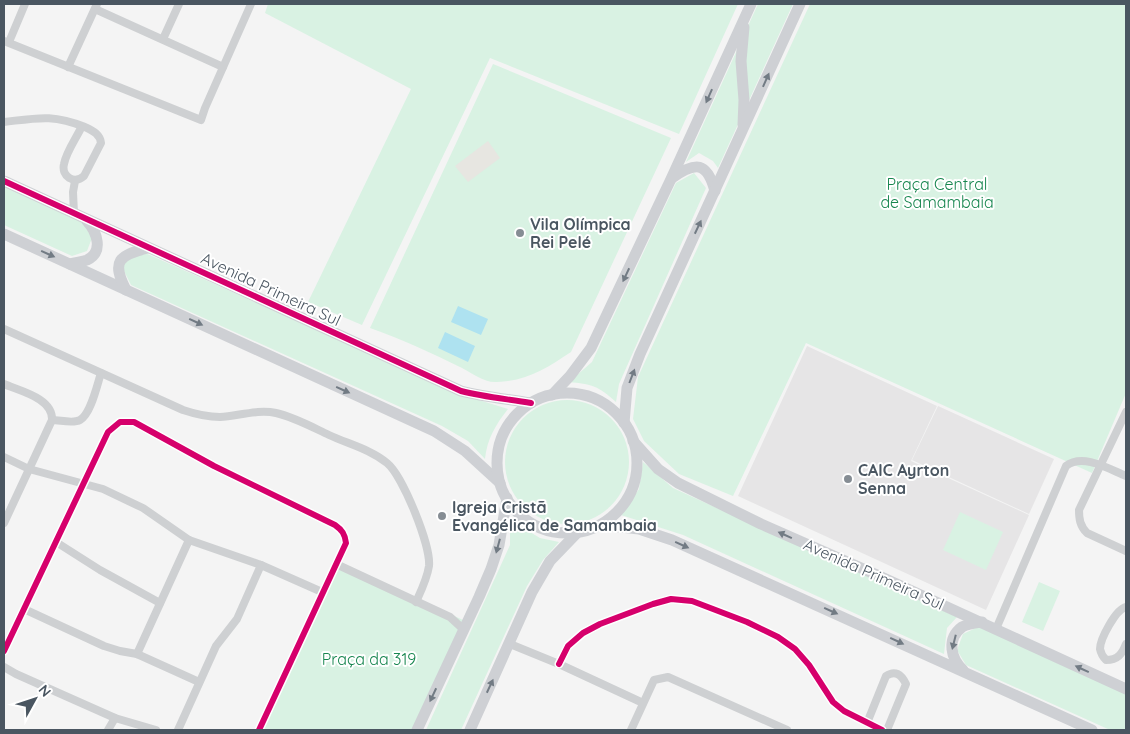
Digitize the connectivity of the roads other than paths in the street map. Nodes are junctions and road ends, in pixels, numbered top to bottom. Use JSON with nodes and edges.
{"nodes":[{"id":1,"x":25,"y":4,"type":"edge"},
{"id":2,"x":178,"y":4,"type":"edge"},
{"id":3,"x":251,"y":4,"type":"edge"},
{"id":4,"x":751,"y":4,"type":"edge"},
{"id":5,"x":800,"y":4,"type":"edge"},
{"id":6,"x":96,"y":6,"type":"edge"},
{"id":7,"x":745,"y":17,"type":"junction"},
{"id":8,"x":163,"y":40,"type":"junction"},
{"id":9,"x":6,"y":41,"type":"edge"},
{"id":10,"x":68,"y":67,"type":"junction"},
{"id":11,"x":223,"y":67,"type":"junction"},
{"id":12,"x":4,"y":122,"type":"edge"},
{"id":13,"x":82,"y":126,"type":"junction"},
{"id":14,"x":742,"y":132,"type":"junction"},
{"id":15,"x":671,"y":179,"type":"junction"},
{"id":16,"x":4,"y":181,"type":"edge"},
{"id":17,"x":75,"y":181,"type":"junction"},
{"id":18,"x":715,"y":191,"type":"junction"},
{"id":19,"x":74,"y":214,"type":"junction"},
{"id":20,"x":85,"y":219,"type":"junction"},
{"id":21,"x":4,"y":234,"type":"edge"},
{"id":22,"x":148,"y":248,"type":"junction"},
{"id":23,"x":70,"y":264,"type":"junction"},
{"id":24,"x":126,"y":290,"type":"junction"},
{"id":25,"x":4,"y":329,"type":"edge"},
{"id":26,"x":101,"y":373,"type":"junction"},
{"id":27,"x":4,"y":384,"type":"edge"},
{"id":28,"x":552,"y":395,"type":"junction"},
{"id":29,"x":531,"y":403,"type":"junction"},
{"id":30,"x":1126,"y":412,"type":"edge"},
{"id":31,"x":52,"y":420,"type":"junction"},
{"id":32,"x":624,"y":423,"type":"junction"},
{"id":33,"x":633,"y":441,"type":"junction"},
{"id":34,"x":4,"y":457,"type":"edge"},
{"id":35,"x":1100,"y":466,"type":"junction"},
{"id":36,"x":29,"y":469,"type":"junction"},
{"id":37,"x":1126,"y":476,"type":"edge"},
{"id":38,"x":84,"y":483,"type":"junction"},
{"id":39,"x":500,"y":483,"type":"junction"},
{"id":40,"x":507,"y":498,"type":"junction"},
{"id":41,"x":4,"y":523,"type":"edge"},
{"id":42,"x":602,"y":525,"type":"junction"},
{"id":43,"x":577,"y":533,"type":"junction"},
{"id":44,"x":190,"y":540,"type":"junction"},
{"id":45,"x":56,"y":542,"type":"junction"},
{"id":46,"x":1126,"y":551,"type":"edge"},
{"id":47,"x":336,"y":564,"type":"junction"},
{"id":48,"x":261,"y":565,"type":"junction"},
{"id":49,"x":322,"y":592,"type":"junction"},
{"id":50,"x":416,"y":602,"type":"junction"},
{"id":51,"x":160,"y":603,"type":"junction"},
{"id":52,"x":1126,"y":607,"type":"edge"},
{"id":53,"x":24,"y":609,"type":"junction"},
{"id":54,"x":450,"y":617,"type":"junction"},
{"id":55,"x":469,"y":618,"type":"junction"},
{"id":56,"x":982,"y":622,"type":"junction"},
{"id":57,"x":996,"y":628,"type":"junction"},
{"id":58,"x":463,"y":629,"type":"junction"},
{"id":59,"x":510,"y":644,"type":"junction"},
{"id":60,"x":1126,"y":644,"type":"edge"},
{"id":61,"x":4,"y":651,"type":"edge"},
{"id":62,"x":137,"y":654,"type":"junction"},
{"id":63,"x":559,"y":664,"type":"junction"},
{"id":64,"x":5,"y":666,"type":"edge"},
{"id":65,"x":968,"y":674,"type":"junction"},
{"id":66,"x":199,"y":682,"type":"junction"},
{"id":67,"x":1126,"y":689,"type":"edge"},
{"id":68,"x":643,"y":702,"type":"junction"},
{"id":69,"x":115,"y":718,"type":"junction"},
{"id":70,"x":867,"y":723,"type":"junction"},
{"id":71,"x":108,"y":730,"type":"edge"},
{"id":72,"x":156,"y":730,"type":"edge"},
{"id":73,"x":178,"y":730,"type":"edge"},
{"id":74,"x":259,"y":730,"type":"edge"},
{"id":75,"x":416,"y":730,"type":"edge"},
{"id":76,"x":470,"y":730,"type":"edge"},
{"id":77,"x":631,"y":730,"type":"edge"},
{"id":78,"x":786,"y":730,"type":"edge"},
{"id":79,"x":882,"y":730,"type":"edge"},
{"id":80,"x":887,"y":730,"type":"edge"},
{"id":81,"x":1092,"y":730,"type":"edge"}],
"edges":[{"from":1,"to":9,"type":"street"},
{"from":2,"to":8,"type":"street"},
{"from":3,"to":11,"type":"street"},
{"from":4,"to":7,"type":"main road"},
{"from":14,"to":5,"type":"main road","one_way":true},
{"from":6,"to":8,"type":"street"},
{"from":6,"to":10,"type":"street"},
{"from":7,"to":14,"type":"main road"},
{"from":7,"to":15,"type":"main road","one_way":true},
{"from":8,"to":11,"type":"street"},
{"from":9,"to":10,"type":"street"},
{"from":10,"to":11,"type":"street"},
{"from":12,"to":13,"type":"street"},
{"from":13,"to":17,"type":"street"},
{"from":13,"to":17,"type":"street"},
{"from":14,"to":18,"type":"main road"},
{"from":15,"to":18,"type":"main road"},
{"from":15,"to":28,"type":"main road","one_way":true},
{"from":16,"to":19,"type":"main road","name":"Avenida Primeira Sul"},
{"from":17,"to":19,"type":"street"},
{"from":32,"to":18,"type":"main road","one_way":true},
{"from":19,"to":20,"type":"main road","name":"Avenida Primeira Sul"},
{"from":20,"to":22,"type":"main road","name":"Avenida Primeira Sul"},
{"from":20,"to":23,"type":"main road"},
{"from":21,"to":23,"type":"main road","one_way":true},
{"from":22,"to":24,"type":"main road"},
{"from":22,"to":29,"type":"main road","name":"Avenida Primeira Sul"},
{"from":23,"to":24,"type":"main road"},
{"from":24,"to":39,"type":"main road","one_way":true},
{"from":25,"to":26,"type":"street"},
{"from":26,"to":31,"type":"street"},
{"from":26,"to":50,"type":"street"},
{"from":27,"to":31,"type":"street"},
{"from":28,"to":29,"type":"main road"},
{"from":28,"to":32,"type":"main road"},
{"from":29,"to":39,"type":"main road"},
{"from":30,"to":35,"type":"street"},
{"from":31,"to":36,"type":"street"},
{"from":32,"to":33,"type":"main road"},
{"from":33,"to":42,"type":"main road"},
{"from":56,"to":33,"type":"main road","name":"Avenida Primeira Sul","one_way":true},
{"from":34,"to":36,"type":"street"},
{"from":35,"to":37,"type":"street"},
{"from":35,"to":46,"type":"street"},
{"from":35,"to":57,"type":"street"},
{"from":36,"to":38,"type":"street"},
{"from":36,"to":41,"type":"street"},
{"from":38,"to":44,"type":"street"},
{"from":38,"to":45,"type":"street"},
{"from":38,"to":47,"type":"street"},
{"from":39,"to":40,"type":"main road"},
{"from":40,"to":43,"type":"main road"},
{"from":40,"to":55,"type":"main road","one_way":true},
{"from":42,"to":43,"type":"main road"},
{"from":42,"to":65,"type":"main road","one_way":true},
{"from":43,"to":59,"type":"main road"},
{"from":44,"to":48,"type":"street"},
{"from":44,"to":51,"type":"street"},
{"from":45,"to":51,"type":"street"},
{"from":45,"to":53,"type":"street"},
{"from":47,"to":49,"type":"street"},
{"from":47,"to":50,"type":"street"},
{"from":48,"to":49,"type":"street"},
{"from":48,"to":66,"type":"street"},
{"from":49,"to":74,"type":"street"},
{"from":50,"to":54,"type":"street"},
{"from":51,"to":62,"type":"street"},
{"from":52,"to":60,"type":"street"},
{"from":53,"to":61,"type":"street"},
{"from":53,"to":62,"type":"street"},
{"from":54,"to":55,"type":"street"},
{"from":54,"to":58,"type":"street"},
{"from":55,"to":58,"type":"main road"},
{"from":56,"to":57,"type":"main road","name":"Avenida Primeira Sul"},
{"from":56,"to":65,"type":"main road","one_way":true},
{"from":67,"to":57,"type":"main road","name":"Avenida Primeira Sul","one_way":true},
{"from":58,"to":75,"type":"main road","one_way":true},
{"from":59,"to":63,"type":"street"},
{"from":76,"to":59,"type":"main road","one_way":true},
{"from":62,"to":66,"type":"street"},
{"from":63,"to":68,"type":"street"},
{"from":63,"to":70,"type":"street"},
{"from":64,"to":69,"type":"street"},
{"from":65,"to":81,"type":"main road"},
{"from":66,"to":73,"type":"street"},
{"from":68,"to":77,"type":"street"},
{"from":68,"to":78,"type":"street"},
{"from":69,"to":71,"type":"street"},
{"from":69,"to":72,"type":"street"},
{"from":70,"to":79,"type":"street"},
{"from":70,"to":80,"type":"street"}]}
